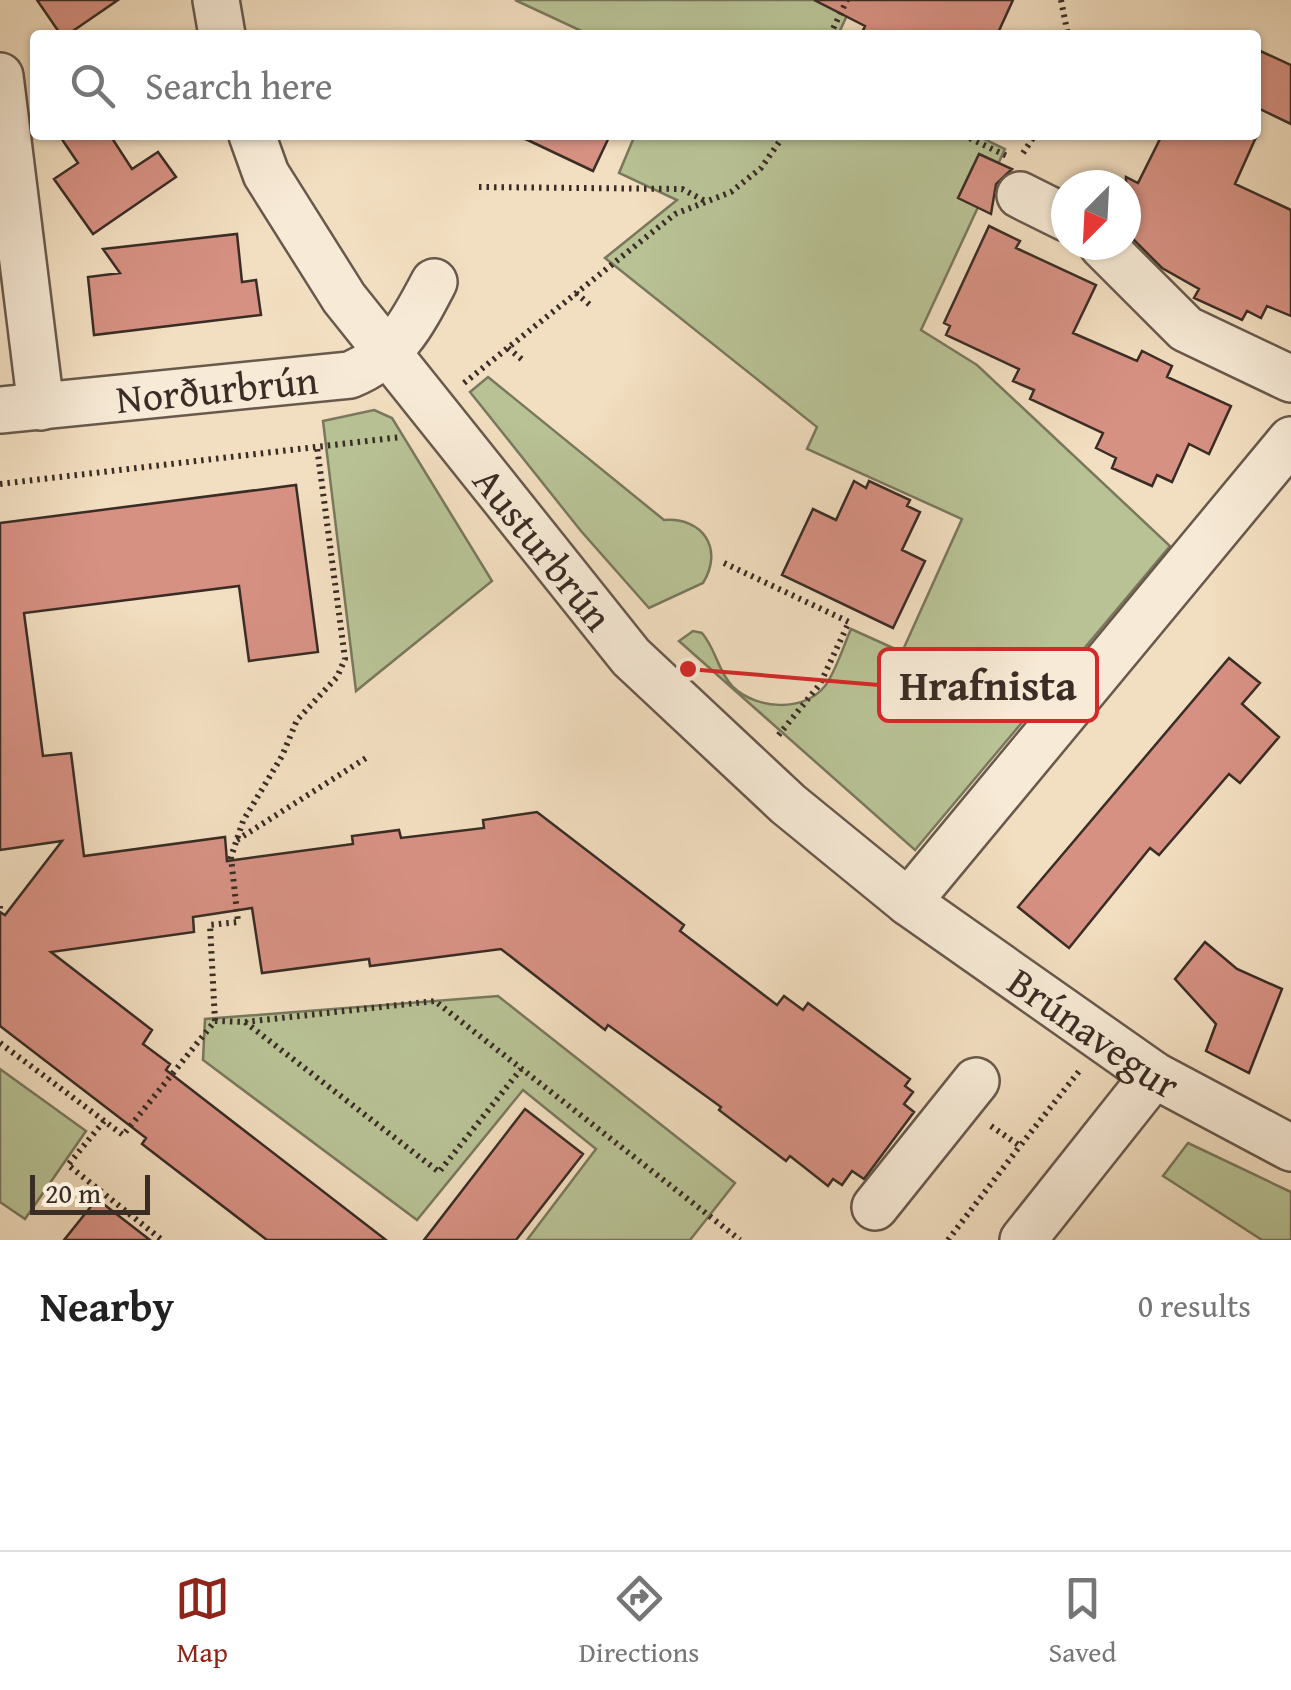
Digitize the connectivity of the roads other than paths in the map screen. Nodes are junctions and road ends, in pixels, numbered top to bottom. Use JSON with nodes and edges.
{"nodes":[{"id":1,"x":216,"y":0,"type":"edge"},
{"id":2,"x":221,"y":30,"type":"edge"},
{"id":3,"x":0,"y":76,"type":"edge"},
{"id":4,"x":254,"y":140,"type":"edge"},
{"id":5,"x":1018,"y":178,"type":"road end"},
{"id":6,"x":1051,"y":206,"type":"edge"},
{"id":7,"x":1117,"y":260,"type":"edge"},
{"id":8,"x":434,"y":282,"type":"dead end"},
{"id":9,"x":386,"y":356,"type":"junction"},
{"id":10,"x":1291,"y":379,"type":"edge"},
{"id":11,"x":21,"y":408,"type":"edge"},
{"id":12,"x":1291,"y":440,"type":"edge"},
{"id":13,"x":908,"y":902,"type":"junction"},
{"id":14,"x":1154,"y":1075,"type":"junction"},
{"id":15,"x":976,"y":1081,"type":"dead end"},
{"id":16,"x":1291,"y":1148,"type":"edge"},
{"id":17,"x":875,"y":1206,"type":"dead end"},
{"id":18,"x":1023,"y":1240,"type":"edge"}],
"edges":[{"from":1,"to":2,"type":"street"},
{"from":3,"to":11,"type":"street","name":"Norðurbrún"},
{"from":4,"to":9,"type":"street","name":"Austurbrún"},
{"from":5,"to":6,"type":"street"},
{"from":7,"to":10,"type":"street"},
{"from":8,"to":9,"type":"street"},
{"from":9,"to":11,"type":"street","name":"Norðurbrún"},
{"from":9,"to":13,"type":"street","name":"Austurbrún"},
{"from":12,"to":13,"type":"street"},
{"from":13,"to":14,"type":"street","name":"Brúnavegur"},
{"from":14,"to":16,"type":"street","name":"Brúnavegur"},
{"from":14,"to":18,"type":"street"},
{"from":15,"to":17,"type":"street"}]}
